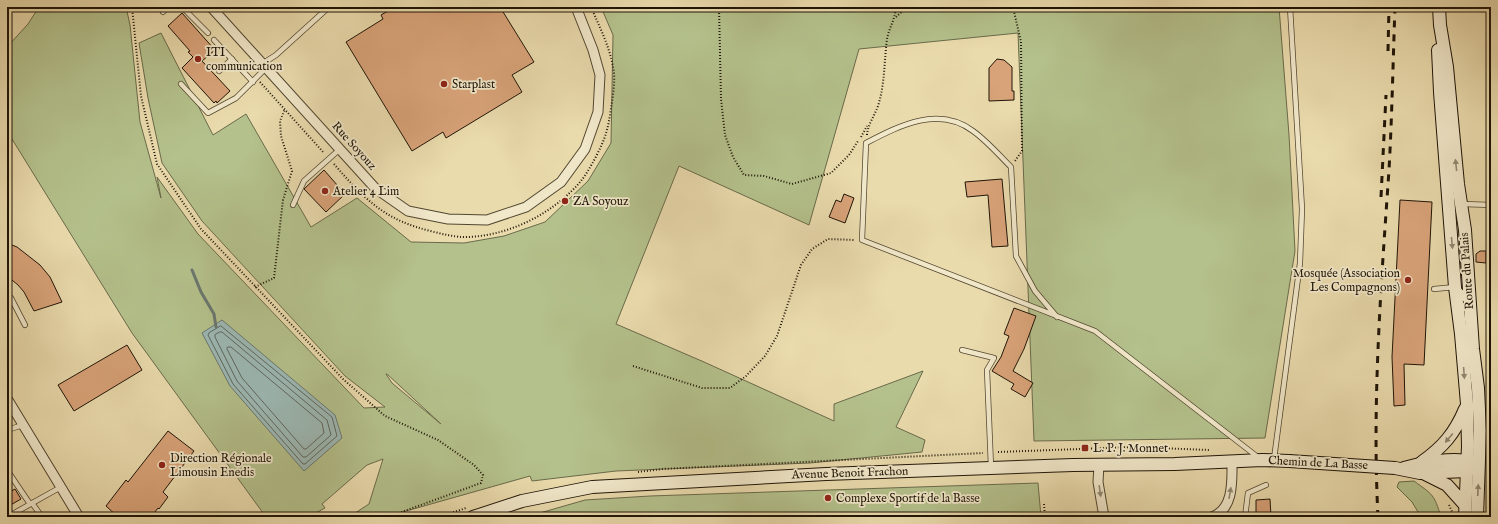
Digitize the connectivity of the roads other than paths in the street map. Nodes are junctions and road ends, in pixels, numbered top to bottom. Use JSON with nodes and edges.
{"nodes":[{"id":1,"x":168,"y":7,"type":"edge"},
{"id":2,"x":182,"y":7,"type":"edge"},
{"id":3,"x":211,"y":7,"type":"edge"},
{"id":4,"x":329,"y":7,"type":"edge"},
{"id":5,"x":576,"y":7,"type":"edge"},
{"id":6,"x":1290,"y":7,"type":"edge"},
{"id":7,"x":1439,"y":7,"type":"edge"},
{"id":8,"x":163,"y":12,"type":"dead end"},
{"id":9,"x":208,"y":33,"type":"dead end"},
{"id":10,"x":214,"y":40,"type":"dead end"},
{"id":11,"x":232,"y":59,"type":"junction"},
{"id":12,"x":264,"y":66,"type":"junction"},
{"id":13,"x":219,"y":71,"type":"dead end"},
{"id":14,"x":255,"y":80,"type":"junction"},
{"id":15,"x":181,"y":84,"type":"dead end"},
{"id":16,"x":340,"y":149,"type":"junction"},
{"id":17,"x":1455,"y":204,"type":"junction"},
{"id":18,"x":293,"y":205,"type":"dead end"},
{"id":19,"x":1491,"y":205,"type":"edge"},
{"id":20,"x":1455,"y":287,"type":"junction"},
{"id":21,"x":1434,"y":289,"type":"dead end"},
{"id":22,"x":7,"y":295,"type":"edge"},
{"id":23,"x":1057,"y":317,"type":"junction"},
{"id":24,"x":25,"y":325,"type":"dead end"},
{"id":25,"x":1473,"y":349,"type":"junction"},
{"id":26,"x":962,"y":350,"type":"dead end"},
{"id":27,"x":7,"y":400,"type":"edge"},
{"id":28,"x":1466,"y":404,"type":"junction"},
{"id":29,"x":23,"y":425,"type":"junction"},
{"id":30,"x":7,"y":430,"type":"edge"},
{"id":31,"x":1268,"y":460,"type":"junction"},
{"id":32,"x":1232,"y":461,"type":"junction"},
{"id":33,"x":1479,"y":463,"type":"junction"},
{"id":34,"x":1099,"y":465,"type":"junction"},
{"id":35,"x":1467,"y":466,"type":"junction"},
{"id":36,"x":991,"y":468,"type":"junction"},
{"id":37,"x":1420,"y":468,"type":"junction"},
{"id":38,"x":7,"y":470,"type":"edge"},
{"id":39,"x":1266,"y":485,"type":"dead end"},
{"id":40,"x":61,"y":487,"type":"junction"},
{"id":41,"x":31,"y":504,"type":"junction"},
{"id":42,"x":1465,"y":511,"type":"edge"},
{"id":43,"x":9,"y":516,"type":"dead end"},
{"id":44,"x":42,"y":517,"type":"edge"},
{"id":45,"x":79,"y":517,"type":"edge"},
{"id":46,"x":473,"y":517,"type":"edge"},
{"id":47,"x":1104,"y":517,"type":"edge"},
{"id":48,"x":1212,"y":517,"type":"edge"},
{"id":49,"x":1245,"y":517,"type":"edge"},
{"id":50,"x":1477,"y":517,"type":"edge"}],
"edges":[{"from":1,"to":8,"type":"lane"},
{"from":2,"to":9,"type":"lane"},
{"from":3,"to":12,"type":"street","name":"Rue Soyouz"},
{"from":4,"to":12,"type":"lane"},
{"from":5,"to":16,"type":"street","name":"Rue Soyouz"},
{"from":6,"to":31,"type":"lane"},
{"from":7,"to":17,"type":"main road","name":"Route du Palais"},
{"from":10,"to":11,"type":"lane"},
{"from":11,"to":13,"type":"lane"},
{"from":11,"to":14,"type":"lane"},
{"from":12,"to":14,"type":"lane"},
{"from":12,"to":16,"type":"street","name":"Rue Soyouz"},
{"from":14,"to":15,"type":"lane"},
{"from":16,"to":18,"type":"lane"},
{"from":17,"to":19,"type":"lane"},
{"from":17,"to":20,"type":"main road","name":"Route du Palais","one_way":true},
{"from":17,"to":25,"type":"main road","name":"Route du Palais"},
{"from":20,"to":21,"type":"lane"},
{"from":20,"to":25,"type":"lane"},
{"from":20,"to":28,"type":"main road","name":"Route du Palais","one_way":true},
{"from":22,"to":24,"type":"lane"},
{"from":23,"to":23,"type":"lane"},
{"from":23,"to":31,"type":"lane"},
{"from":25,"to":33,"type":"main road","name":"Route du Palais"},
{"from":26,"to":36,"type":"lane"},
{"from":27,"to":29,"type":"street"},
{"from":28,"to":35,"type":"main road","name":"Route du Palais"},
{"from":28,"to":37,"type":"main road","one_way":true},
{"from":29,"to":30,"type":"lane"},
{"from":29,"to":40,"type":"street"},
{"from":31,"to":32,"type":"main road","name":"Chemin de La Basse"},
{"from":31,"to":37,"type":"main road","name":"Chemin de La Basse","bridge":true},
{"from":32,"to":34,"type":"main road","name":"Avenue Benoit Frachon"},
{"from":48,"to":32,"type":"street","one_way":true},
{"from":33,"to":35,"type":"main road"},
{"from":50,"to":33,"type":"main road","name":"Route du Palais","one_way":true},
{"from":34,"to":36,"type":"main road","name":"Avenue Benoit Frachon"},
{"from":34,"to":47,"type":"street","one_way":true},
{"from":35,"to":37,"type":"main road","name":"Chemin de La Basse"},
{"from":35,"to":42,"type":"main road","name":"Route du Palais"},
{"from":36,"to":46,"type":"main road","name":"Avenue Benoit Frachon"},
{"from":37,"to":42,"type":"main road"},
{"from":38,"to":41,"type":"lane"},
{"from":39,"to":49,"type":"lane"},
{"from":40,"to":41,"type":"lane"},
{"from":40,"to":45,"type":"street"},
{"from":41,"to":43,"type":"lane"},
{"from":41,"to":44,"type":"lane"}]}
